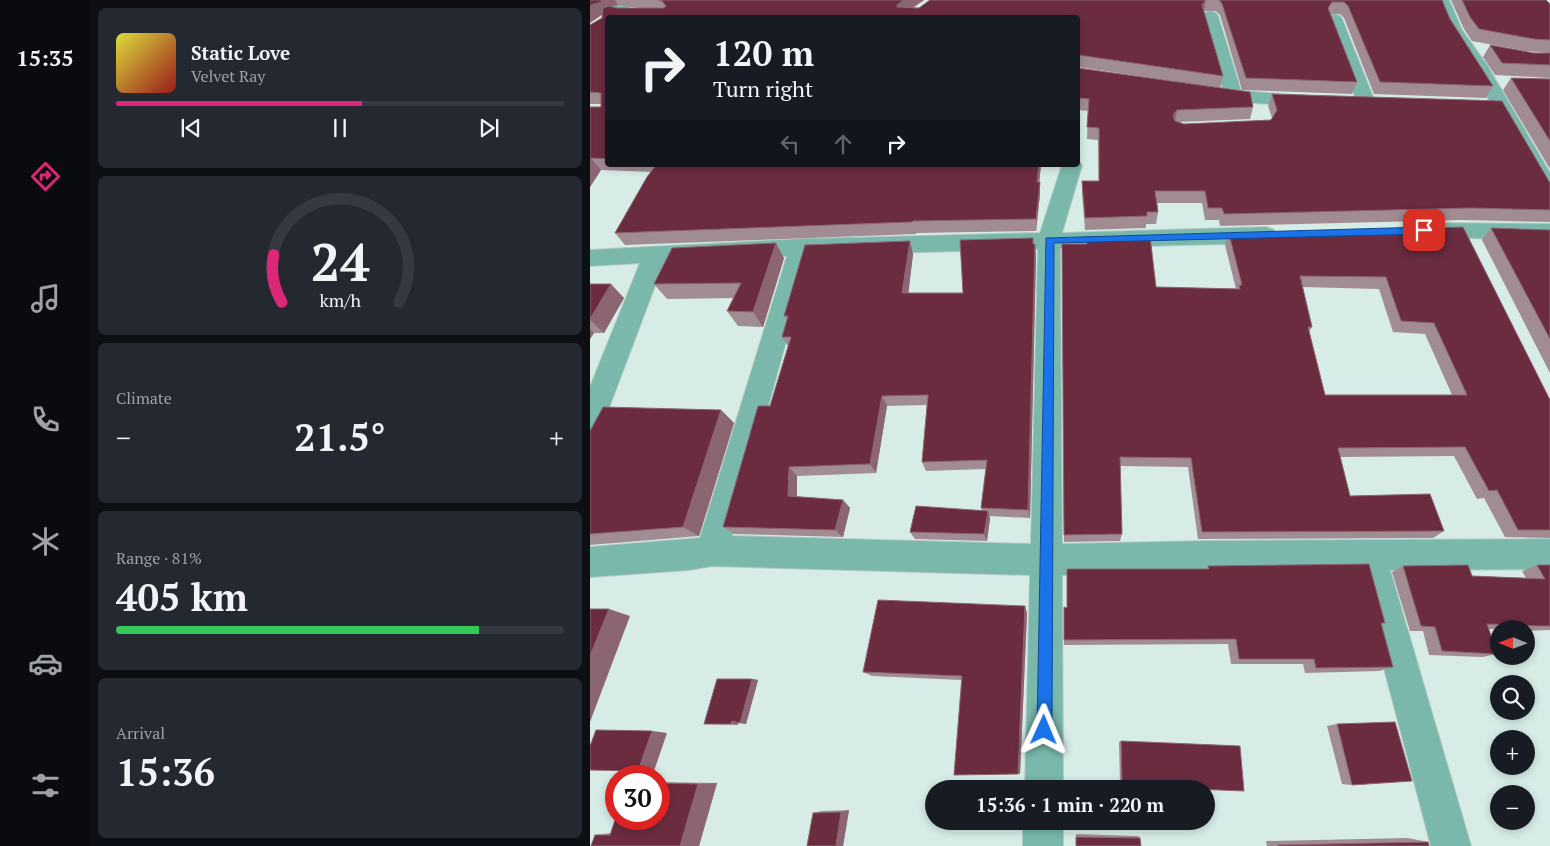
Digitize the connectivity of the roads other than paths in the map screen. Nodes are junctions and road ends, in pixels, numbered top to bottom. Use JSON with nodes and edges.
{"nodes":[{"id":1,"x":1441,"y":0,"type":"edge"},
{"id":2,"x":1210,"y":16,"type":"dead end"},
{"id":3,"x":1334,"y":18,"type":"edge"},
{"id":4,"x":1467,"y":47,"type":"junction"},
{"id":5,"x":1489,"y":50,"type":"edge"},
{"id":6,"x":1200,"y":93,"type":"edge"},
{"id":7,"x":1234,"y":97,"type":"junction"},
{"id":8,"x":1325,"y":101,"type":"edge"},
{"id":9,"x":1367,"y":102,"type":"edge"},
{"id":10,"x":1483,"y":105,"type":"edge"},
{"id":11,"x":1502,"y":106,"type":"junction"},
{"id":12,"x":1071,"y":167,"type":"edge"},
{"id":13,"x":1550,"y":191,"type":"edge"},
{"id":14,"x":1463,"y":229,"type":"junction"},
{"id":15,"x":1405,"y":231,"type":"edge"},
{"id":16,"x":1550,"y":232,"type":"edge"},
{"id":17,"x":1289,"y":235,"type":"edge"},
{"id":18,"x":1050,"y":240,"type":"junction"},
{"id":19,"x":801,"y":247,"type":"junction"},
{"id":20,"x":655,"y":255,"type":"junction"},
{"id":21,"x":1476,"y":255,"type":"edge"},
{"id":22,"x":590,"y":258,"type":"edge"},
{"id":23,"x":590,"y":421,"type":"edge"},
{"id":24,"x":712,"y":551,"type":"junction"},
{"id":25,"x":1550,"y":554,"type":"edge"},
{"id":26,"x":1370,"y":555,"type":"junction"},
{"id":27,"x":1047,"y":560,"type":"junction"},
{"id":28,"x":590,"y":562,"type":"edge"},
{"id":29,"x":1044,"y":780,"type":"edge"},
{"id":30,"x":1043,"y":830,"type":"edge"},
{"id":31,"x":1043,"y":846,"type":"edge"},
{"id":32,"x":1451,"y":846,"type":"edge"}],
"edges":[{"from":1,"to":4,"type":"street"},
{"from":2,"to":7,"type":"street"},
{"from":3,"to":9,"type":"street"},
{"from":4,"to":5,"type":"street"},
{"from":4,"to":11,"type":"street"},
{"from":6,"to":7,"type":"street"},
{"from":7,"to":8,"type":"street"},
{"from":10,"to":11,"type":"street"},
{"from":11,"to":13,"type":"street"},
{"from":12,"to":18,"type":"street"},
{"from":14,"to":15,"type":"street"},
{"from":14,"to":16,"type":"street"},
{"from":14,"to":21,"type":"street"},
{"from":17,"to":18,"type":"street"},
{"from":18,"to":19,"type":"street"},
{"from":18,"to":27,"type":"street"},
{"from":19,"to":20,"type":"street"},
{"from":19,"to":24,"type":"street"},
{"from":20,"to":22,"type":"street"},
{"from":20,"to":23,"type":"street"},
{"from":24,"to":27,"type":"street"},
{"from":24,"to":28,"type":"street"},
{"from":25,"to":26,"type":"street"},
{"from":26,"to":27,"type":"street"},
{"from":26,"to":32,"type":"street"},
{"from":27,"to":29,"type":"street"},
{"from":30,"to":31,"type":"street"}]}
